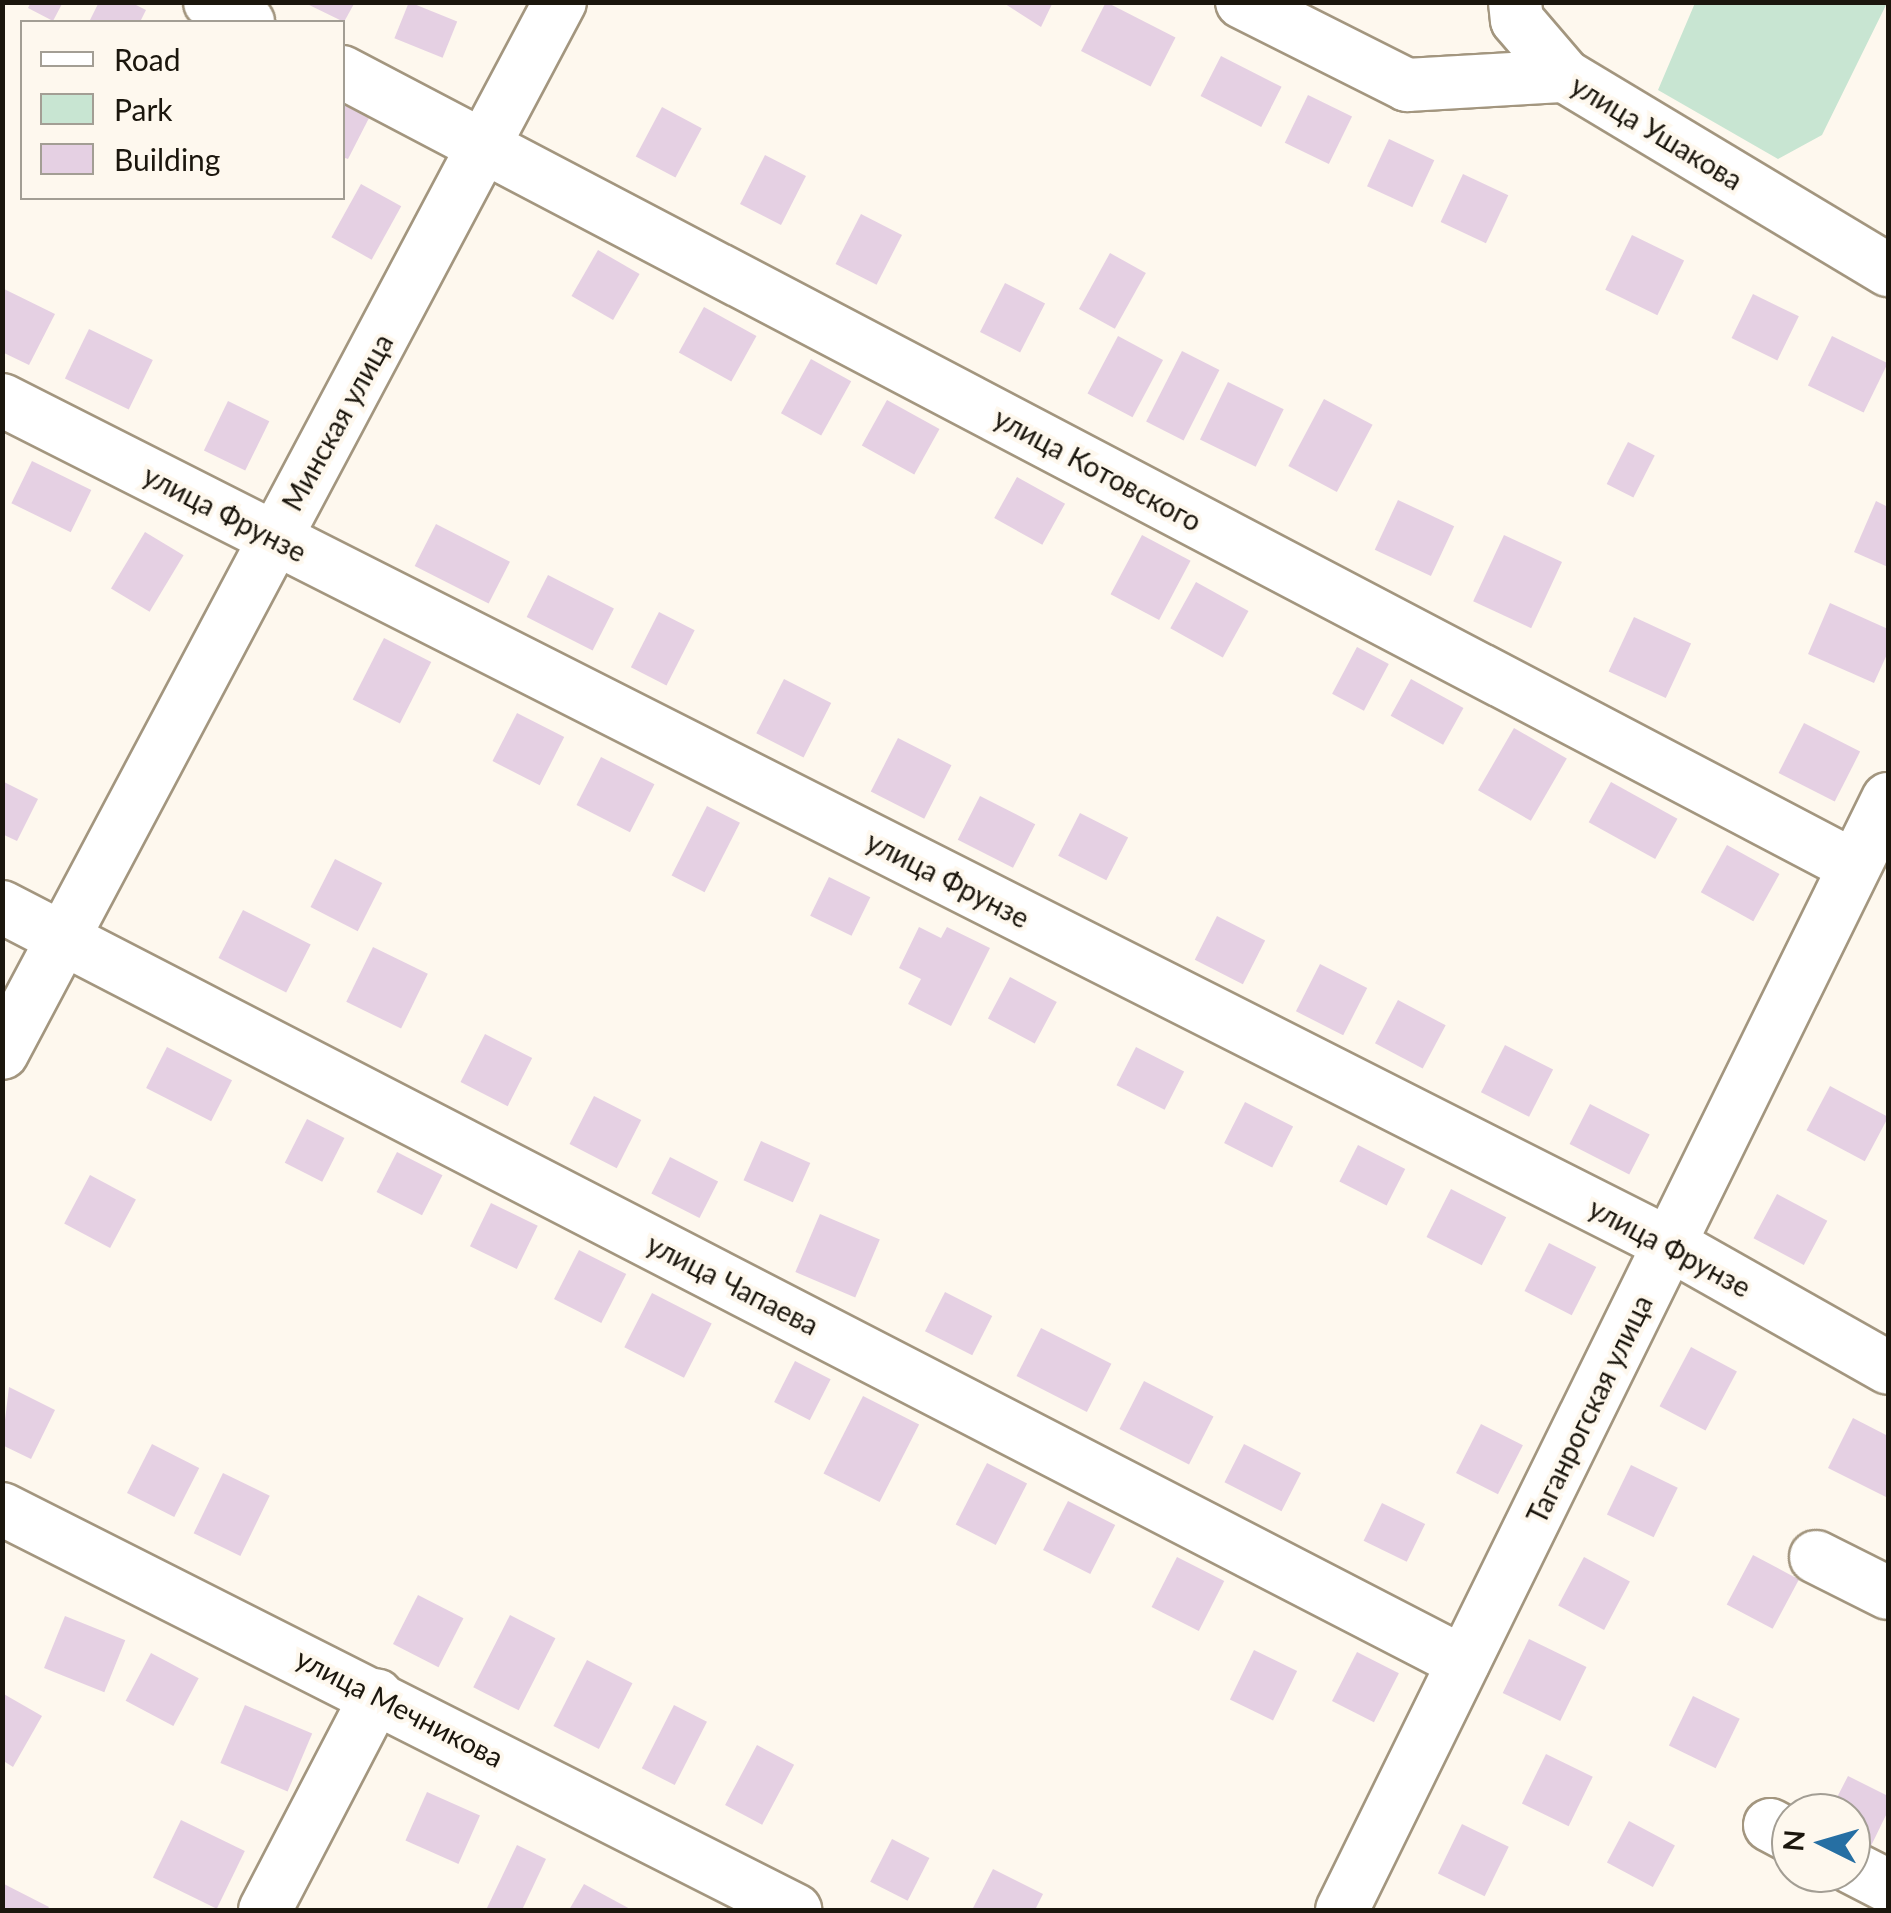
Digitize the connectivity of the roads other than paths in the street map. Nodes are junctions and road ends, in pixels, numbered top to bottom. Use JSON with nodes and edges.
{"nodes":[{"id":1,"x":210,"y":2,"type":"edge"},
{"id":2,"x":560,"y":2,"type":"edge"},
{"id":3,"x":1242,"y":2,"type":"edge"},
{"id":4,"x":1515,"y":2,"type":"edge"},
{"id":5,"x":244,"y":20,"type":"edge"},
{"id":6,"x":345,"y":74,"type":"edge"},
{"id":7,"x":1565,"y":76,"type":"junction"},
{"id":8,"x":487,"y":148,"type":"junction"},
{"id":9,"x":1888,"y":270,"type":"edge"},
{"id":10,"x":2,"y":400,"type":"edge"},
{"id":11,"x":274,"y":538,"type":"junction"},
{"id":12,"x":1888,"y":799,"type":"edge"},
{"id":13,"x":1854,"y":866,"type":"junction"},
{"id":14,"x":2,"y":907,"type":"edge"},
{"id":15,"x":63,"y":938,"type":"junction"},
{"id":16,"x":2,"y":1053,"type":"edge"},
{"id":17,"x":1670,"y":1245,"type":"junction"},
{"id":18,"x":1888,"y":1368,"type":"edge"},
{"id":19,"x":2,"y":1510,"type":"edge"},
{"id":20,"x":1816,"y":1557,"type":"dead end"},
{"id":21,"x":1888,"y":1593,"type":"edge"},
{"id":22,"x":1464,"y":1662,"type":"junction"},
{"id":23,"x":378,"y":1695,"type":"junction"},
{"id":24,"x":1888,"y":1904,"type":"edge"},
{"id":25,"x":265,"y":1910,"type":"edge"},
{"id":26,"x":795,"y":1910,"type":"edge"},
{"id":27,"x":1342,"y":1910,"type":"edge"},
{"id":28,"x":1885,"y":1910,"type":"edge"}],
"edges":[{"from":1,"to":5,"type":"street"},
{"from":2,"to":8,"type":"street","name":"Минская улица"},
{"from":3,"to":7,"type":"street","name":"улица Ушакова"},
{"from":4,"to":7,"type":"street"},
{"from":6,"to":8,"type":"street","name":"улица Котовского"},
{"from":7,"to":9,"type":"street","name":"улица Ушакова"},
{"from":8,"to":11,"type":"street","name":"Минская улица"},
{"from":8,"to":13,"type":"street","name":"улица Котовского"},
{"from":10,"to":11,"type":"street","name":"улица Фрунзе"},
{"from":11,"to":15,"type":"street","name":"Минская улица"},
{"from":11,"to":17,"type":"street","name":"улица Фрунзе"},
{"from":12,"to":13,"type":"street","name":"Таганрогская улица"},
{"from":13,"to":17,"type":"street","name":"Таганрогская улица"},
{"from":14,"to":15,"type":"street","name":"улица Чапаева"},
{"from":15,"to":16,"type":"street","name":"Минская улица"},
{"from":15,"to":22,"type":"street","name":"улица Чапаева"},
{"from":17,"to":18,"type":"street","name":"улица Фрунзе"},
{"from":17,"to":22,"type":"street","name":"Таганрогская улица"},
{"from":19,"to":23,"type":"street","name":"улица Мечникова"},
{"from":20,"to":21,"type":"street"},
{"from":22,"to":27,"type":"street","name":"Таганрогская улица"},
{"from":23,"to":25,"type":"street"},
{"from":23,"to":26,"type":"street","name":"улица Мечникова"},
{"from":24,"to":28,"type":"street"}]}
